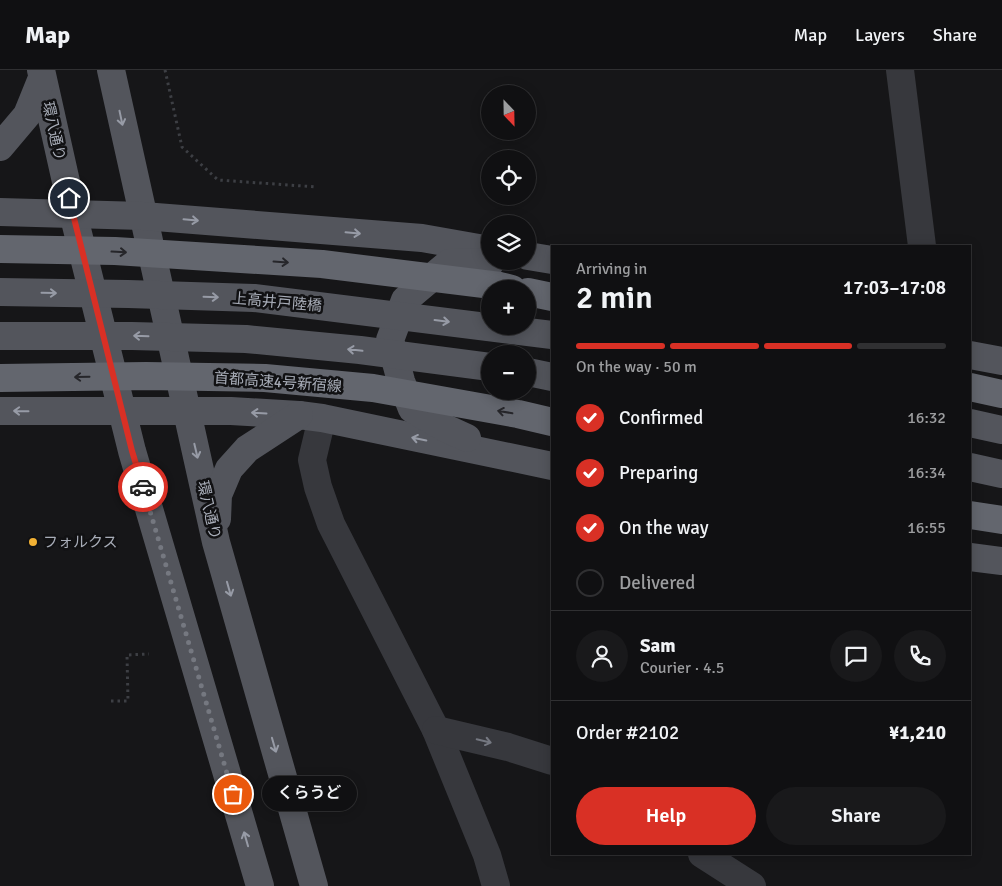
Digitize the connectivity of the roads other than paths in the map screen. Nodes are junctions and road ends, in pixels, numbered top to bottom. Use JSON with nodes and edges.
{"nodes":[{"id":1,"x":111,"y":70,"type":"edge"},
{"id":2,"x":900,"y":70,"type":"edge"},
{"id":3,"x":41,"y":74,"type":"edge"},
{"id":4,"x":0,"y":147,"type":"edge"},
{"id":5,"x":0,"y":212,"type":"edge"},
{"id":6,"x":73,"y":213,"type":"junction"},
{"id":7,"x":143,"y":216,"type":"junction"},
{"id":8,"x":922,"y":245,"type":"edge"},
{"id":9,"x":0,"y":248,"type":"edge"},
{"id":10,"x":481,"y":248,"type":"edge"},
{"id":11,"x":481,"y":262,"type":"edge"},
{"id":12,"x":481,"y":285,"type":"edge"},
{"id":13,"x":0,"y":292,"type":"edge"},
{"id":14,"x":536,"y":294,"type":"edge"},
{"id":15,"x":551,"y":297,"type":"edge"},
{"id":16,"x":551,"y":335,"type":"edge"},
{"id":17,"x":0,"y":336,"type":"edge"},
{"id":18,"x":971,"y":355,"type":"edge"},
{"id":19,"x":1002,"y":361,"type":"edge"},
{"id":20,"x":481,"y":367,"type":"edge"},
{"id":21,"x":536,"y":374,"type":"edge"},
{"id":22,"x":551,"y":377,"type":"edge"},
{"id":23,"x":0,"y":378,"type":"edge"},
{"id":24,"x":971,"y":387,"type":"edge"},
{"id":25,"x":1002,"y":394,"type":"edge"},
{"id":26,"x":0,"y":411,"type":"edge"},
{"id":27,"x":123,"y":411,"type":"junction"},
{"id":28,"x":187,"y":412,"type":"junction"},
{"id":29,"x":310,"y":417,"type":"junction"},
{"id":30,"x":551,"y":422,"type":"edge"},
{"id":31,"x":971,"y":423,"type":"edge"},
{"id":32,"x":1002,"y":430,"type":"edge"},
{"id":33,"x":517,"y":459,"type":"junction"},
{"id":34,"x":551,"y":466,"type":"edge"},
{"id":35,"x":971,"y":467,"type":"edge"},
{"id":36,"x":1002,"y":474,"type":"edge"},
{"id":37,"x":971,"y":515,"type":"edge"},
{"id":38,"x":1002,"y":520,"type":"edge"},
{"id":39,"x":216,"y":542,"type":"junction"},
{"id":40,"x":971,"y":557,"type":"edge"},
{"id":41,"x":1002,"y":561,"type":"edge"},
{"id":42,"x":436,"y":730,"type":"junction"},
{"id":43,"x":551,"y":761,"type":"edge"},
{"id":44,"x":704,"y":855,"type":"edge"},
{"id":45,"x":260,"y":886,"type":"edge"},
{"id":46,"x":314,"y":886,"type":"edge"},
{"id":47,"x":496,"y":886,"type":"edge"},
{"id":48,"x":752,"y":886,"type":"edge"}],
"edges":[{"from":1,"to":7,"type":"main road","name":"環八通り","one_way":true},
{"from":2,"to":8,"type":"street"},
{"from":3,"to":4,"type":"main road"},
{"from":3,"to":6,"type":"main road","name":"環八通り"},
{"from":5,"to":6,"type":"main road"},
{"from":6,"to":7,"type":"main road"},
{"from":6,"to":27,"type":"main road","name":"環八通り"},
{"from":7,"to":10,"type":"main road","one_way":true},
{"from":7,"to":28,"type":"main road","name":"環八通り"},
{"from":9,"to":12,"type":"highway","one_way":true,"bridge":true},
{"from":11,"to":33,"type":"main road"},
{"from":13,"to":16,"type":"main road","name":"上高井戸陸橋","one_way":true,"bridge":true},
{"from":14,"to":15,"type":"highway"},
{"from":20,"to":17,"type":"main road","one_way":true,"bridge":true},
{"from":18,"to":19,"type":"main road"},
{"from":21,"to":22,"type":"main road"},
{"from":30,"to":23,"type":"highway","name":"首都高速4号新宿線","one_way":true,"bridge":true},
{"from":24,"to":25,"type":"highway"},
{"from":27,"to":26,"type":"main road","one_way":true},
{"from":27,"to":28,"type":"main road"},
{"from":45,"to":27,"type":"main road","name":"環八通り","one_way":true},
{"from":29,"to":28,"type":"main road","one_way":true},
{"from":28,"to":39,"type":"main road","name":"環八通り","one_way":true},
{"from":33,"to":29,"type":"main road","one_way":true},
{"from":29,"to":39,"type":"main road"},
{"from":29,"to":42,"type":"street"},
{"from":31,"to":32,"type":"main road"},
{"from":33,"to":34,"type":"main road"},
{"from":35,"to":36,"type":"main road"},
{"from":37,"to":38,"type":"highway"},
{"from":39,"to":46,"type":"main road","name":"環八通り","one_way":true},
{"from":40,"to":41,"type":"main road"},
{"from":42,"to":43,"type":"street","one_way":true},
{"from":42,"to":47,"type":"street"},
{"from":44,"to":48,"type":"street"}]}
